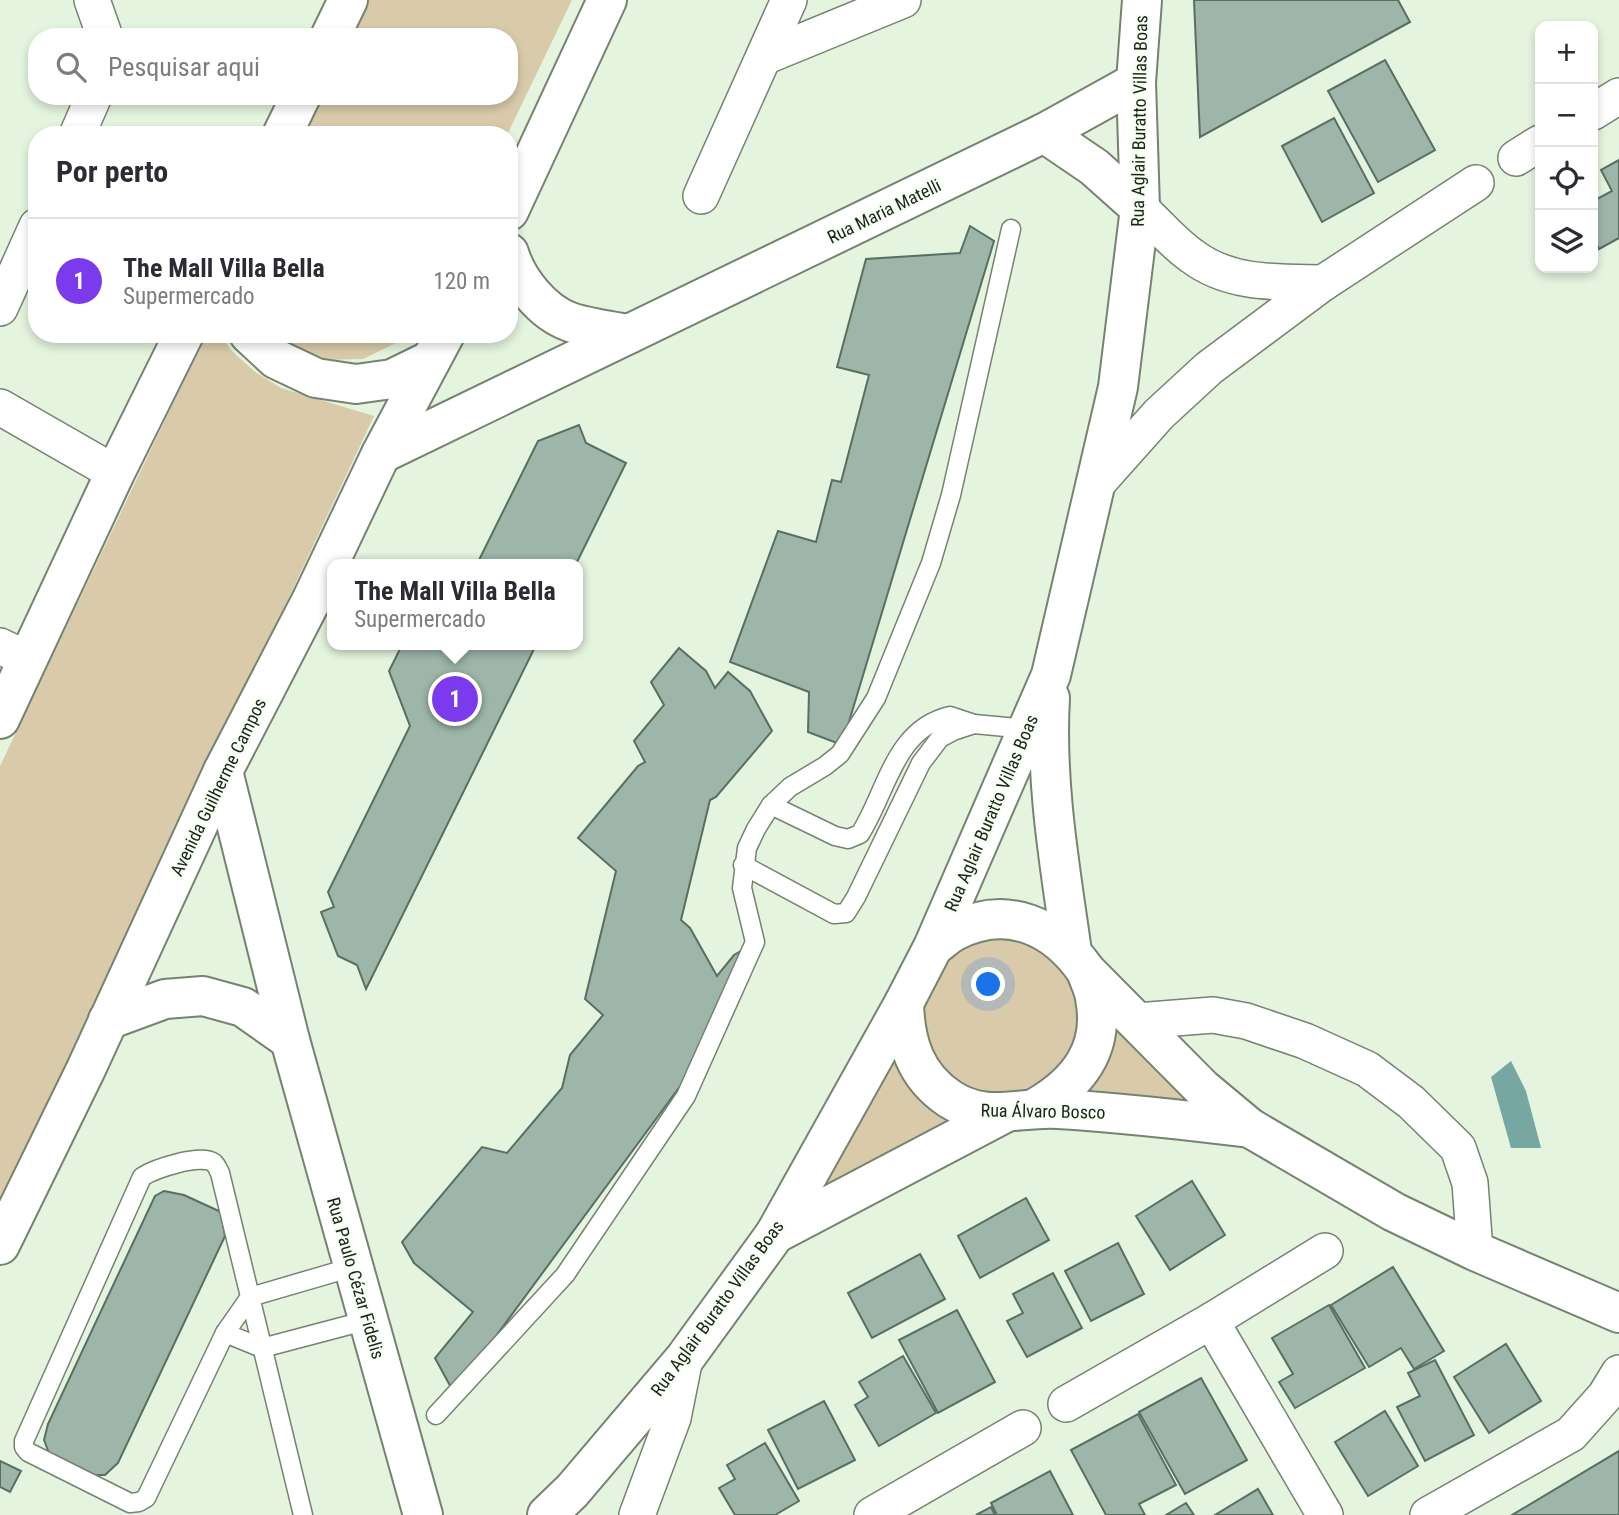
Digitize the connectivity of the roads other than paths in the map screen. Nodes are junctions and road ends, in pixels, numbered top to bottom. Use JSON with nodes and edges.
{"nodes":[{"id":1,"x":92,"y":0,"type":"edge"},
{"id":2,"x":348,"y":0,"type":"edge"},
{"id":3,"x":607,"y":0,"type":"edge"},
{"id":4,"x":789,"y":0,"type":"edge"},
{"id":5,"x":903,"y":0,"type":"edge"},
{"id":6,"x":1142,"y":0,"type":"edge"},
{"id":7,"x":102,"y":28,"type":"edge"},
{"id":8,"x":334,"y":28,"type":"edge"},
{"id":9,"x":764,"y":57,"type":"junction"},
{"id":10,"x":1136,"y":82,"type":"junction"},
{"id":11,"x":1619,"y":96,"type":"edge"},
{"id":12,"x":90,"y":105,"type":"edge"},
{"id":13,"x":297,"y":105,"type":"edge"},
{"id":14,"x":1598,"y":109,"type":"edge"},
{"id":15,"x":81,"y":126,"type":"edge"},
{"id":16,"x":286,"y":126,"type":"edge"},
{"id":17,"x":1044,"y":133,"type":"junction"},
{"id":18,"x":1476,"y":183,"type":"dead end"},
{"id":19,"x":518,"y":192,"type":"edge"},
{"id":20,"x":701,"y":196,"type":"dead end"},
{"id":21,"x":1140,"y":208,"type":"junction"},
{"id":22,"x":1010,"y":229,"type":"dead end"},
{"id":23,"x":28,"y":246,"type":"edge"},
{"id":24,"x":518,"y":273,"type":"edge"},
{"id":25,"x":1323,"y":283,"type":"junction"},
{"id":26,"x":0,"y":308,"type":"edge"},
{"id":27,"x":629,"y":334,"type":"junction"},
{"id":28,"x":180,"y":343,"type":"edge"},
{"id":29,"x":259,"y":343,"type":"edge"},
{"id":30,"x":438,"y":347,"type":"edge"},
{"id":31,"x":316,"y":378,"type":"junction"},
{"id":32,"x":0,"y":407,"type":"edge"},
{"id":33,"x":403,"y":413,"type":"junction"},
{"id":34,"x":442,"y":426,"type":"junction"},
{"id":35,"x":381,"y":454,"type":"junction"},
{"id":36,"x":115,"y":473,"type":"junction"},
{"id":37,"x":1094,"y":488,"type":"junction"},
{"id":38,"x":331,"y":559,"type":"edge"},
{"id":39,"x":327,"y":567,"type":"edge"},
{"id":40,"x":15,"y":653,"type":"edge"},
{"id":41,"x":1051,"y":674,"type":"junction"},
{"id":42,"x":0,"y":719,"type":"edge"},
{"id":43,"x":974,"y":724,"type":"junction"},
{"id":44,"x":1027,"y":729,"type":"junction"},
{"id":45,"x":900,"y":752,"type":"junction"},
{"id":46,"x":921,"y":763,"type":"junction"},
{"id":47,"x":223,"y":771,"type":"junction"},
{"id":48,"x":771,"y":806,"type":"junction"},
{"id":49,"x":743,"y":865,"type":"junction"},
{"id":50,"x":933,"y":947,"type":"junction"},
{"id":51,"x":1079,"y":961,"type":"junction"},
{"id":52,"x":904,"y":1003,"type":"junction"},
{"id":53,"x":108,"y":1020,"type":"junction"},
{"id":54,"x":1137,"y":1021,"type":"junction"},
{"id":55,"x":290,"y":1040,"type":"junction"},
{"id":56,"x":1021,"y":1110,"type":"junction"},
{"id":57,"x":1250,"y":1128,"type":"junction"},
{"id":58,"x":775,"y":1234,"type":"junction"},
{"id":59,"x":0,"y":1245,"type":"edge"},
{"id":60,"x":1325,"y":1251,"type":"dead end"},
{"id":61,"x":1475,"y":1251,"type":"junction"},
{"id":62,"x":354,"y":1267,"type":"junction"},
{"id":63,"x":250,"y":1297,"type":"junction"},
{"id":64,"x":1619,"y":1313,"type":"edge"},
{"id":65,"x":368,"y":1320,"type":"junction"},
{"id":66,"x":1211,"y":1321,"type":"junction"},
{"id":67,"x":225,"y":1333,"type":"junction"},
{"id":68,"x":262,"y":1348,"type":"junction"},
{"id":69,"x":685,"y":1358,"type":"junction"},
{"id":70,"x":1619,"y":1373,"type":"edge"},
{"id":71,"x":1066,"y":1404,"type":"dead end"},
{"id":72,"x":436,"y":1415,"type":"dead end"},
{"id":73,"x":1023,"y":1428,"type":"dead end"},
{"id":74,"x":303,"y":1515,"type":"edge"},
{"id":75,"x":423,"y":1515,"type":"edge"},
{"id":76,"x":547,"y":1515,"type":"edge"},
{"id":77,"x":637,"y":1515,"type":"edge"},
{"id":78,"x":872,"y":1515,"type":"edge"},
{"id":79,"x":1325,"y":1515,"type":"edge"},
{"id":80,"x":1427,"y":1515,"type":"edge"}],
"edges":[{"from":1,"to":7,"type":"street"},
{"from":2,"to":8,"type":"main road"},
{"from":3,"to":19,"type":"main road"},
{"from":4,"to":9,"type":"street"},
{"from":5,"to":9,"type":"street"},
{"from":6,"to":10,"type":"main road","name":"Rua Aglair Buratto Villas Boas"},
{"from":9,"to":20,"type":"street"},
{"from":10,"to":17,"type":"main road","name":"Rua Maria Matelli"},
{"from":10,"to":21,"type":"main road","name":"Rua Aglair Buratto Villas Boas"},
{"from":11,"to":14,"type":"street"},
{"from":12,"to":15,"type":"street"},
{"from":13,"to":16,"type":"main road"},
{"from":17,"to":21,"type":"main road"},
{"from":17,"to":27,"type":"main road","name":"Rua Maria Matelli"},
{"from":18,"to":25,"type":"street"},
{"from":21,"to":25,"type":"street"},
{"from":21,"to":37,"type":"main road","name":"Rua Aglair Buratto Villas Boas"},
{"from":22,"to":48,"type":"lane"},
{"from":23,"to":26,"type":"street"},
{"from":24,"to":27,"type":"main road"},
{"from":25,"to":37,"type":"street"},
{"from":27,"to":34,"type":"main road","name":"Rua Maria Matelli"},
{"from":28,"to":36,"type":"main road"},
{"from":29,"to":31,"type":"main road"},
{"from":30,"to":31,"type":"main road"},
{"from":30,"to":33,"type":"main road","name":"Avenida Guilherme Campos"},
{"from":31,"to":33,"type":"main road"},
{"from":32,"to":36,"type":"street"},
{"from":33,"to":34,"type":"main road"},
{"from":33,"to":35,"type":"main road","name":"Avenida Guilherme Campos"},
{"from":34,"to":35,"type":"main road","name":"Rua Maria Matelli"},
{"from":35,"to":38,"type":"main road","name":"Avenida Guilherme Campos"},
{"from":36,"to":40,"type":"main road"},
{"from":37,"to":41,"type":"main road","name":"Rua Aglair Buratto Villas Boas"},
{"from":39,"to":47,"type":"main road","name":"Avenida Guilherme Campos"},
{"from":40,"to":42,"type":"main road"},
{"from":41,"to":44,"type":"main road","name":"Rua Aglair Buratto Villas Boas"},
{"from":41,"to":51,"type":"main road"},
{"from":43,"to":44,"type":"lane"},
{"from":43,"to":45,"type":"lane"},
{"from":43,"to":46,"type":"lane"},
{"from":44,"to":50,"type":"main road","name":"Rua Aglair Buratto Villas Boas"},
{"from":45,"to":46,"type":"lane"},
{"from":45,"to":48,"type":"lane"},
{"from":46,"to":49,"type":"lane"},
{"from":47,"to":53,"type":"main road","name":"Avenida Guilherme Campos"},
{"from":47,"to":55,"type":"main road","name":"Rua Paulo Cézar Fidelis"},
{"from":48,"to":49,"type":"lane"},
{"from":49,"to":72,"type":"lane"},
{"from":50,"to":51,"type":"main road","name":"Rua Álvaro Bosco"},
{"from":50,"to":52,"type":"main road","name":"Rua Aglair Buratto Villas Boas"},
{"from":51,"to":54,"type":"main road","name":"Rua Álvaro Bosco"},
{"from":51,"to":56,"type":"main road"},
{"from":52,"to":56,"type":"main road","name":"Rua Álvaro Bosco"},
{"from":52,"to":58,"type":"main road","name":"Rua Aglair Buratto Villas Boas"},
{"from":53,"to":55,"type":"main road"},
{"from":53,"to":59,"type":"main road","name":"Avenida Guilherme Campos"},
{"from":54,"to":57,"type":"main road","name":"Rua Álvaro Bosco"},
{"from":54,"to":61,"type":"street"},
{"from":55,"to":62,"type":"main road","name":"Rua Paulo Cézar Fidelis"},
{"from":56,"to":57,"type":"main road","name":"Rua Álvaro Bosco"},
{"from":56,"to":58,"type":"main road"},
{"from":57,"to":61,"type":"main road","name":"Rua Álvaro Bosco"},
{"from":58,"to":69,"type":"main road","name":"Rua Aglair Buratto Villas Boas"},
{"from":60,"to":66,"type":"street"},
{"from":61,"to":64,"type":"main road","name":"Rua Álvaro Bosco"},
{"from":62,"to":63,"type":"lane"},
{"from":62,"to":65,"type":"main road","name":"Rua Paulo Cézar Fidelis"},
{"from":63,"to":67,"type":"lane"},
{"from":63,"to":67,"type":"lane"},
{"from":63,"to":68,"type":"lane"},
{"from":65,"to":68,"type":"lane"},
{"from":65,"to":75,"type":"main road","name":"Rua Paulo Cézar Fidelis"},
{"from":66,"to":71,"type":"street"},
{"from":66,"to":79,"type":"street"},
{"from":67,"to":68,"type":"lane"},
{"from":68,"to":74,"type":"lane"},
{"from":69,"to":76,"type":"main road","name":"Rua Aglair Buratto Villas Boas"},
{"from":69,"to":77,"type":"street"},
{"from":70,"to":80,"type":"street"},
{"from":73,"to":78,"type":"street"}]}
